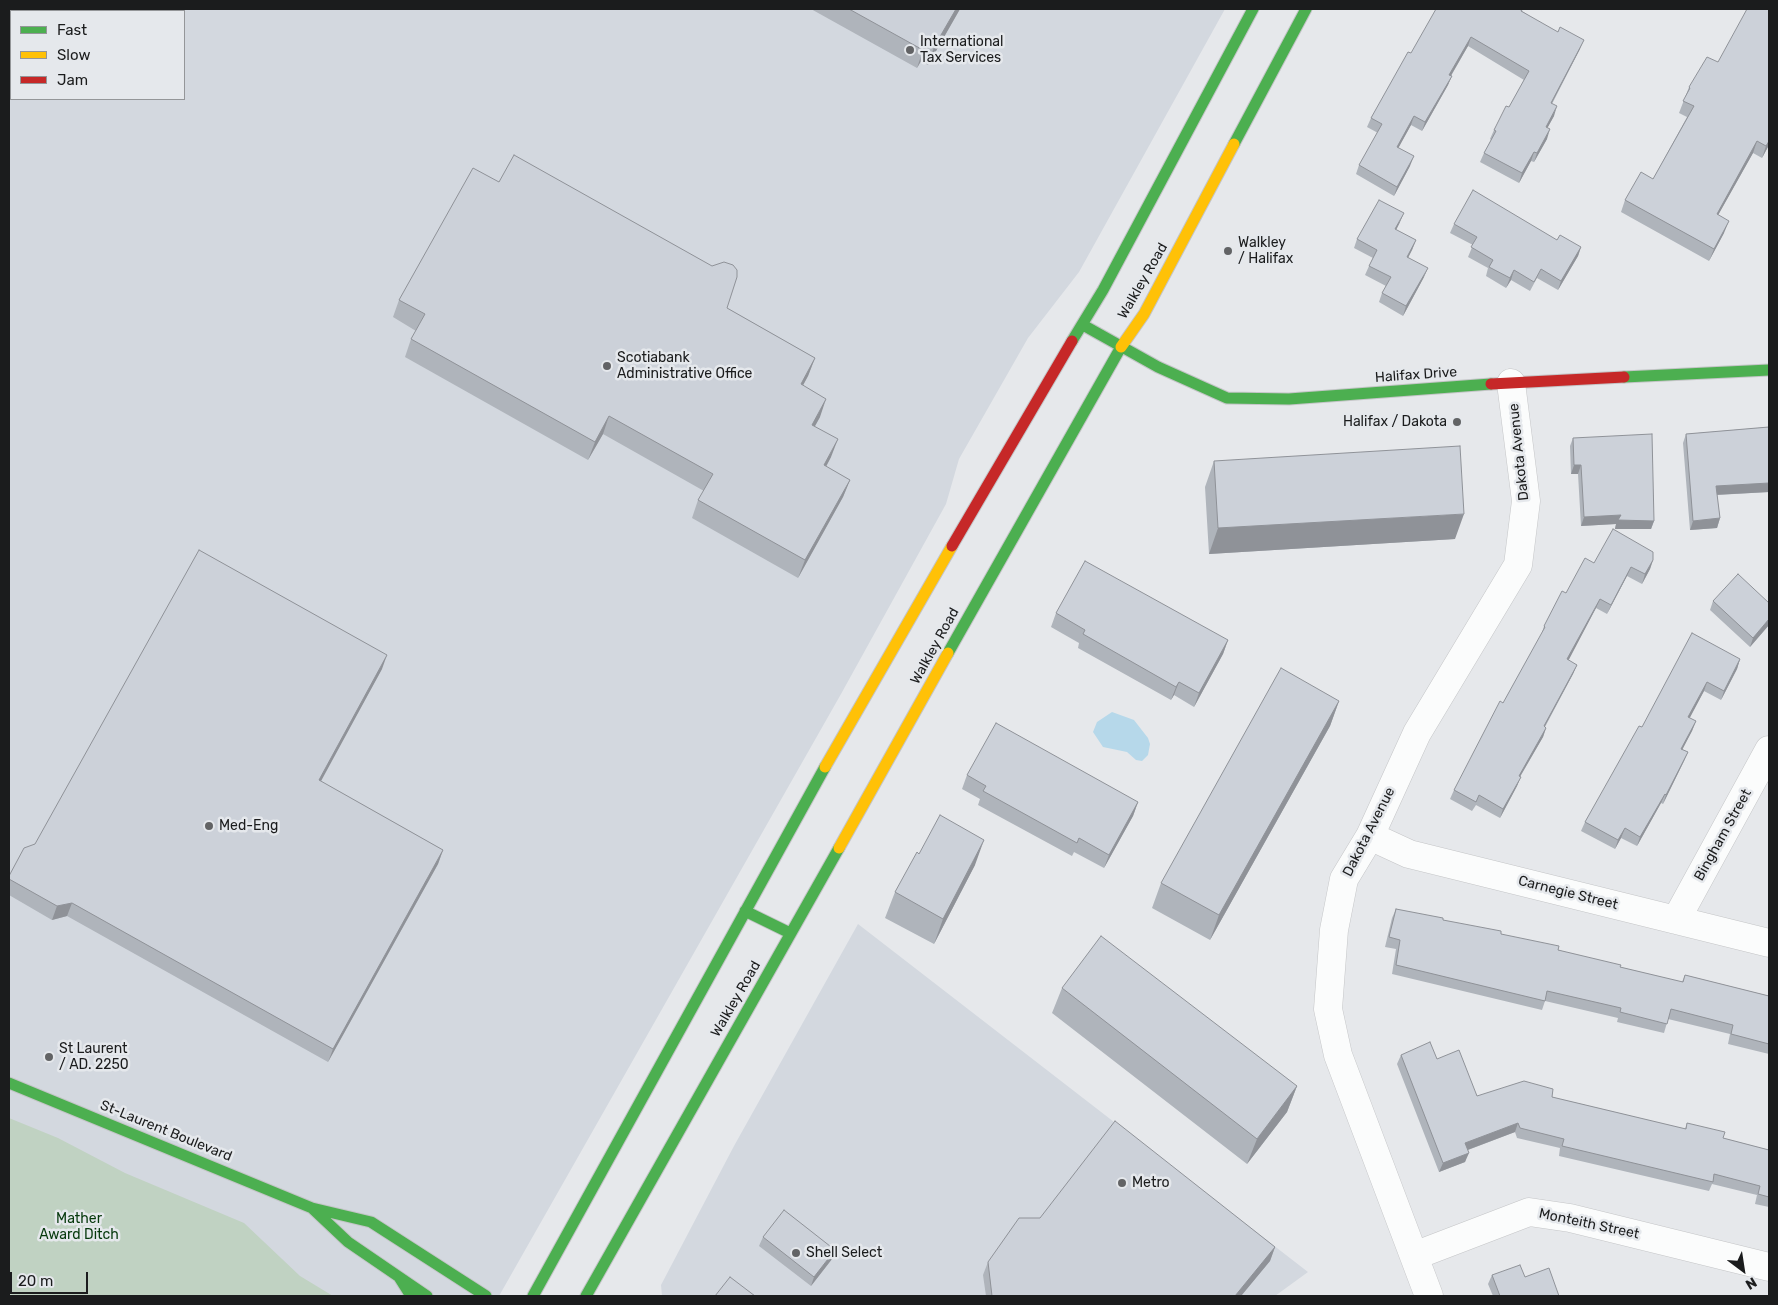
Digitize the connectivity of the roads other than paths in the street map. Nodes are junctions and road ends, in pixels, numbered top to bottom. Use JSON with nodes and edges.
{"nodes":[{"id":1,"x":1253,"y":9,"type":"edge"},
{"id":2,"x":1306,"y":9,"type":"edge"},
{"id":3,"x":1083,"y":325,"type":"junction"},
{"id":4,"x":1121,"y":346,"type":"junction"},
{"id":5,"x":1769,"y":370,"type":"edge"},
{"id":6,"x":1511,"y":383,"type":"junction"},
{"id":7,"x":1769,"y":750,"type":"edge"},
{"id":8,"x":1370,"y":836,"type":"junction"},
{"id":9,"x":744,"y":911,"type":"junction"},
{"id":10,"x":1676,"y":920,"type":"junction"},
{"id":11,"x":790,"y":933,"type":"junction"},
{"id":12,"x":1769,"y":943,"type":"edge"},
{"id":13,"x":9,"y":1082,"type":"edge"},
{"id":14,"x":312,"y":1208,"type":"junction"},
{"id":15,"x":607,"y":1256,"type":"junction"},
{"id":16,"x":1414,"y":1256,"type":"junction"},
{"id":17,"x":1769,"y":1267,"type":"edge"},
{"id":18,"x":399,"y":1276,"type":"junction"},
{"id":19,"x":605,"y":1288,"type":"dead end"},
{"id":20,"x":411,"y":1296,"type":"edge"},
{"id":21,"x":427,"y":1296,"type":"edge"},
{"id":22,"x":486,"y":1296,"type":"edge"},
{"id":23,"x":533,"y":1296,"type":"edge"},
{"id":24,"x":586,"y":1296,"type":"edge"},
{"id":25,"x":1430,"y":1296,"type":"edge"}],
"edges":[{"from":1,"to":3,"type":"main road"},
{"from":2,"to":4,"type":"main road","name":"Walkley Road"},
{"from":3,"to":4,"type":"main road","name":"Halifax Drive"},
{"from":3,"to":9,"type":"main road"},
{"from":4,"to":6,"type":"main road","name":"Halifax Drive"},
{"from":4,"to":11,"type":"main road","name":"Walkley Road"},
{"from":5,"to":6,"type":"main road","name":"Halifax Drive"},
{"from":6,"to":8,"type":"street","name":"Dakota Avenue"},
{"from":7,"to":10,"type":"street","name":"Bingham Street"},
{"from":8,"to":10,"type":"street","name":"Carnegie Street"},
{"from":8,"to":16,"type":"street","name":"Dakota Avenue"},
{"from":9,"to":11,"type":"main road"},
{"from":9,"to":23,"type":"main road"},
{"from":10,"to":12,"type":"street","name":"Carnegie Street"},
{"from":11,"to":15,"type":"main road","name":"Walkley Road"},
{"from":13,"to":14,"type":"main road","name":"St-Laurent Boulevard"},
{"from":14,"to":18,"type":"main road","name":"St-Laurent Boulevard"},
{"from":14,"to":22,"type":"main road","name":"St-Laurent Boulevard"},
{"from":15,"to":19,"type":"main road"},
{"from":15,"to":24,"type":"main road","name":"Walkley Road"},
{"from":16,"to":17,"type":"street","name":"Monteith Street"},
{"from":16,"to":25,"type":"street","name":"Dakota Avenue"},
{"from":18,"to":20,"type":"main road"},
{"from":18,"to":21,"type":"main road","name":"St-Laurent Boulevard"}]}
